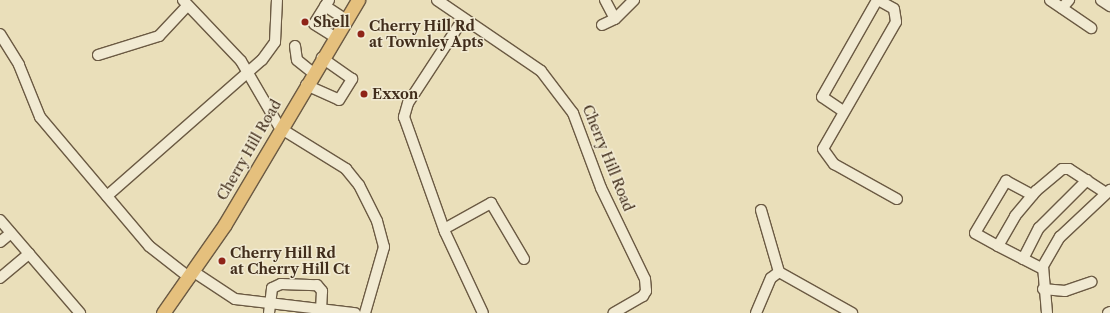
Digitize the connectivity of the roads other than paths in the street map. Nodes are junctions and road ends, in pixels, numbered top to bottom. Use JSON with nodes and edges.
{"nodes":[{"id":1,"x":277,"y":0,"type":"edge"},
{"id":2,"x":437,"y":0,"type":"edge"},
{"id":3,"x":605,"y":0,"type":"edge"},
{"id":4,"x":634,"y":0,"type":"edge"},
{"id":5,"x":878,"y":0,"type":"edge"},
{"id":6,"x":1050,"y":0,"type":"edge"},
{"id":7,"x":1069,"y":0,"type":"edge"},
{"id":8,"x":1102,"y":0,"type":"edge"},
{"id":9,"x":356,"y":1,"type":"edge"},
{"id":10,"x":185,"y":2,"type":"edge"},
{"id":11,"x":327,"y":3,"type":"edge"},
{"id":12,"x":1110,"y":6,"type":"edge"},
{"id":13,"x":1062,"y":8,"type":"junction"},
{"id":14,"x":346,"y":19,"type":"junction"},
{"id":15,"x":463,"y":19,"type":"junction"},
{"id":16,"x":615,"y":19,"type":"junction"},
{"id":17,"x":602,"y":25,"type":"dead end"},
{"id":18,"x":1091,"y":28,"type":"dead end"},
{"id":19,"x":0,"y":34,"type":"edge"},
{"id":20,"x":335,"y":37,"type":"junction"},
{"id":21,"x":295,"y":46,"type":"dead end"},
{"id":22,"x":98,"y":56,"type":"dead end"},
{"id":23,"x":322,"y":58,"type":"junction"},
{"id":24,"x":313,"y":73,"type":"junction"},
{"id":25,"x":248,"y":74,"type":"junction"},
{"id":26,"x":306,"y":85,"type":"junction"},
{"id":27,"x":842,"y":111,"type":"junction"},
{"id":28,"x":280,"y":128,"type":"junction"},
{"id":29,"x":1087,"y":180,"type":"junction"},
{"id":30,"x":1108,"y":191,"type":"edge"},
{"id":31,"x":1032,"y":195,"type":"junction"},
{"id":32,"x":107,"y":196,"type":"junction"},
{"id":33,"x":897,"y":199,"type":"dead end"},
{"id":34,"x":761,"y":210,"type":"dead end"},
{"id":35,"x":0,"y":220,"type":"edge"},
{"id":36,"x":444,"y":229,"type":"junction"},
{"id":37,"x":11,"y":233,"type":"junction"},
{"id":38,"x":0,"y":242,"type":"edge"},
{"id":39,"x":998,"y":246,"type":"junction"},
{"id":40,"x":29,"y":254,"type":"junction"},
{"id":41,"x":524,"y":259,"type":"dead end"},
{"id":42,"x":1023,"y":259,"type":"junction"},
{"id":43,"x":1043,"y":269,"type":"junction"},
{"id":44,"x":779,"y":272,"type":"junction"},
{"id":45,"x":192,"y":275,"type":"junction"},
{"id":46,"x":0,"y":278,"type":"edge"},
{"id":47,"x":1091,"y":282,"type":"dead end"},
{"id":48,"x":1043,"y":289,"type":"junction"},
{"id":49,"x":269,"y":309,"type":"edge"},
{"id":50,"x":321,"y":309,"type":"junction"},
{"id":51,"x":80,"y":313,"type":"edge"},
{"id":52,"x":163,"y":313,"type":"edge"},
{"id":53,"x":355,"y":313,"type":"edge"},
{"id":54,"x":365,"y":313,"type":"edge"},
{"id":55,"x":483,"y":313,"type":"edge"},
{"id":56,"x":613,"y":313,"type":"edge"},
{"id":57,"x":756,"y":313,"type":"edge"},
{"id":58,"x":852,"y":313,"type":"edge"},
{"id":59,"x":1047,"y":313,"type":"edge"}],
"edges":[{"from":1,"to":25,"type":"street"},
{"from":2,"to":15,"type":"street","name":"Cherry Hill Road"},
{"from":3,"to":16,"type":"street"},
{"from":4,"to":16,"type":"street"},
{"from":5,"to":27,"type":"street"},
{"from":5,"to":27,"type":"street"},
{"from":6,"to":13,"type":"street"},
{"from":7,"to":13,"type":"street"},
{"from":8,"to":12,"type":"street"},
{"from":9,"to":14,"type":"main road","name":"Cherry Hill Road"},
{"from":10,"to":22,"type":"street"},
{"from":10,"to":25,"type":"street"},
{"from":11,"to":14,"type":"street"},
{"from":11,"to":20,"type":"street"},
{"from":13,"to":18,"type":"street"},
{"from":14,"to":20,"type":"main road","name":"Cherry Hill Road"},
{"from":15,"to":36,"type":"street"},
{"from":15,"to":56,"type":"street","name":"Cherry Hill Road"},
{"from":16,"to":17,"type":"street"},
{"from":19,"to":32,"type":"street"},
{"from":20,"to":23,"type":"main road","name":"Cherry Hill Road"},
{"from":21,"to":24,"type":"street"},
{"from":23,"to":24,"type":"main road","name":"Cherry Hill Road"},
{"from":23,"to":26,"type":"street"},
{"from":24,"to":26,"type":"main road","name":"Cherry Hill Road"},
{"from":25,"to":28,"type":"street"},
{"from":25,"to":32,"type":"street"},
{"from":26,"to":28,"type":"main road","name":"Cherry Hill Road"},
{"from":27,"to":33,"type":"street"},
{"from":28,"to":45,"type":"main road","name":"Cherry Hill Road"},
{"from":28,"to":54,"type":"street"},
{"from":29,"to":30,"type":"street"},
{"from":29,"to":31,"type":"street"},
{"from":29,"to":42,"type":"street"},
{"from":30,"to":43,"type":"street"},
{"from":31,"to":39,"type":"street"},
{"from":31,"to":39,"type":"street"},
{"from":32,"to":45,"type":"street"},
{"from":34,"to":44,"type":"street"},
{"from":35,"to":37,"type":"street"},
{"from":36,"to":41,"type":"street"},
{"from":36,"to":55,"type":"street"},
{"from":37,"to":38,"type":"street"},
{"from":37,"to":40,"type":"street"},
{"from":39,"to":42,"type":"street"},
{"from":40,"to":46,"type":"street"},
{"from":40,"to":51,"type":"street"},
{"from":42,"to":43,"type":"street"},
{"from":43,"to":48,"type":"street"},
{"from":44,"to":57,"type":"street"},
{"from":44,"to":58,"type":"street"},
{"from":45,"to":49,"type":"street"},
{"from":45,"to":52,"type":"main road","name":"Cherry Hill Road"},
{"from":47,"to":48,"type":"street"},
{"from":48,"to":59,"type":"street"},
{"from":49,"to":50,"type":"street"},
{"from":49,"to":50,"type":"street"},
{"from":50,"to":53,"type":"street"}]}
